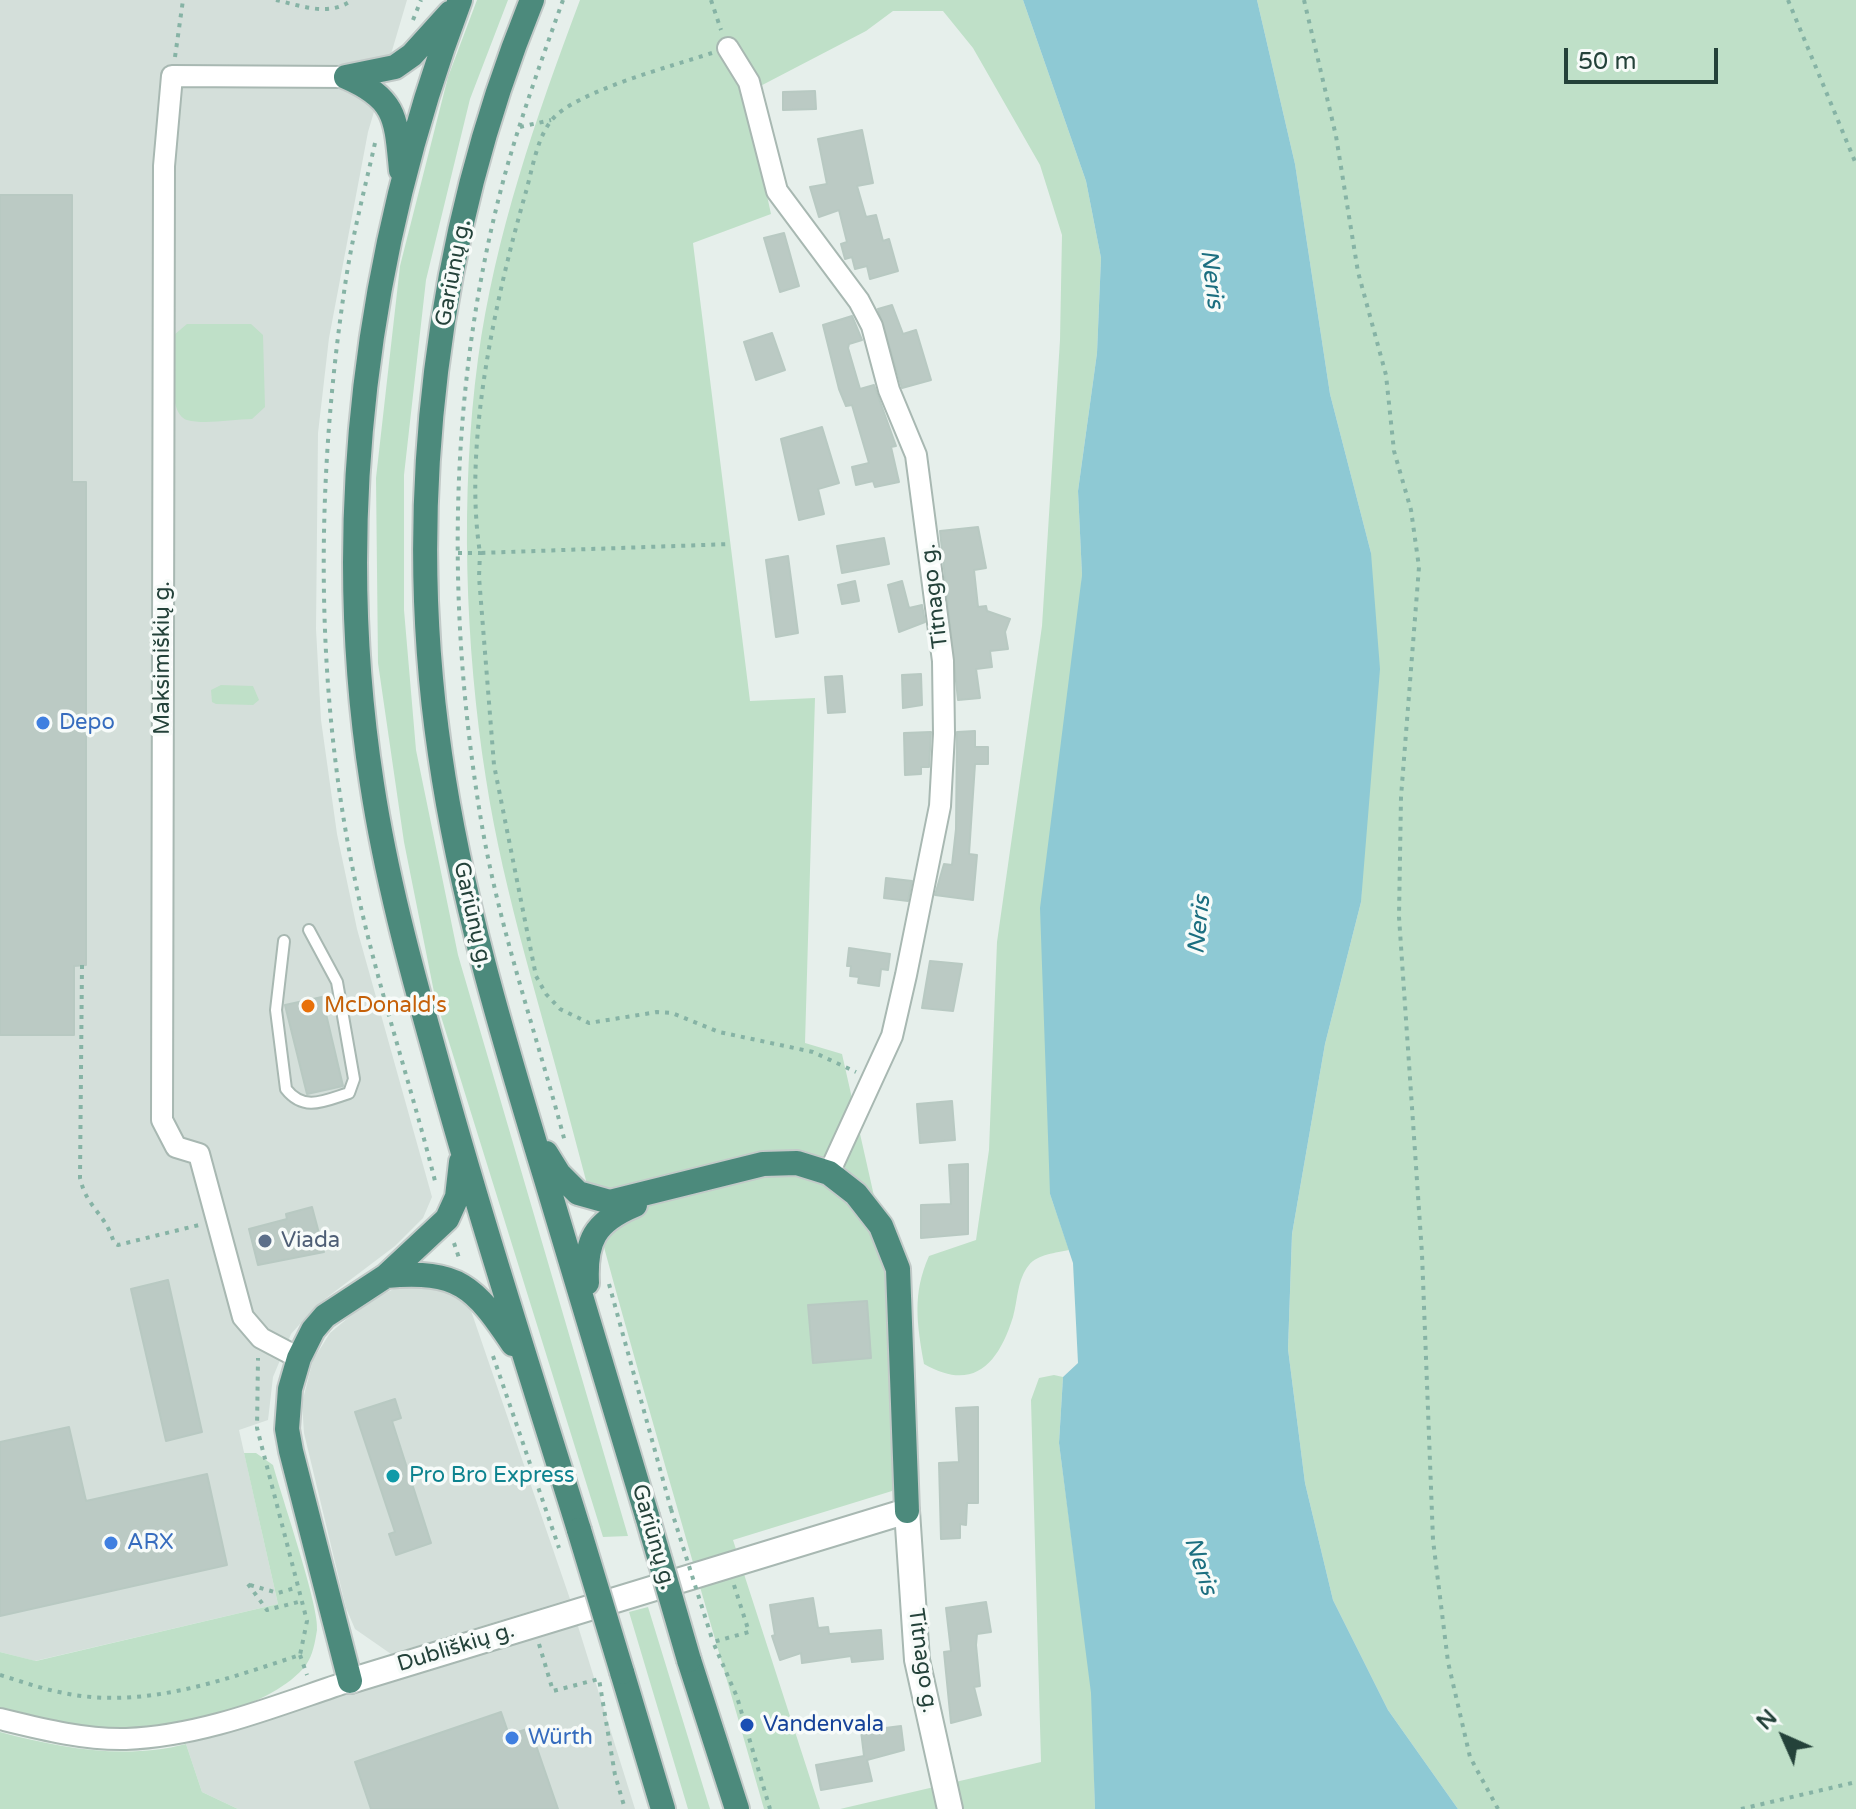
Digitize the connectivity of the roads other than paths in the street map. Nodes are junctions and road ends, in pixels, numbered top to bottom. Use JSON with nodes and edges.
{"nodes":[{"id":1,"x":532,"y":0,"type":"edge"},
{"id":2,"x":459,"y":3,"type":"edge"},
{"id":3,"x":728,"y":48,"type":"road end"},
{"id":4,"x":346,"y":77,"type":"junction"},
{"id":5,"x":402,"y":189,"type":"junction"},
{"id":6,"x":309,"y":930,"type":"dead end"},
{"id":7,"x":284,"y":941,"type":"dead end"},
{"id":8,"x":530,"y":1125,"type":"junction"},
{"id":9,"x":462,"y":1150,"type":"junction"},
{"id":10,"x":829,"y":1173,"type":"junction"},
{"id":11,"x":671,"y":1189,"type":"junction"},
{"id":12,"x":386,"y":1276,"type":"junction"},
{"id":13,"x":589,"y":1318,"type":"junction"},
{"id":14,"x":299,"y":1358,"type":"junction"},
{"id":15,"x":528,"y":1365,"type":"junction"},
{"id":16,"x":907,"y":1511,"type":"junction"},
{"id":17,"x":350,"y":1681,"type":"junction"},
{"id":18,"x":0,"y":1719,"type":"edge"},
{"id":19,"x":663,"y":1809,"type":"edge"},
{"id":20,"x":737,"y":1809,"type":"edge"},
{"id":21,"x":950,"y":1809,"type":"edge"}],
"edges":[{"from":1,"to":8,"type":"highway","name":"Gariūnų g."},
{"from":2,"to":4,"type":"highway"},
{"from":2,"to":5,"type":"highway"},
{"from":3,"to":10,"type":"street","name":"Titnago g."},
{"from":4,"to":5,"type":"highway"},
{"from":4,"to":14,"type":"street","name":"Maksimiškių g."},
{"from":5,"to":9,"type":"highway"},
{"from":6,"to":7,"type":"lane"},
{"from":8,"to":11,"type":"highway"},
{"from":8,"to":13,"type":"highway","name":"Gariūnų g."},
{"from":9,"to":12,"type":"highway"},
{"from":9,"to":15,"type":"highway"},
{"from":10,"to":11,"type":"highway"},
{"from":10,"to":16,"type":"highway"},
{"from":11,"to":13,"type":"highway"},
{"from":12,"to":14,"type":"highway"},
{"from":12,"to":15,"type":"highway"},
{"from":13,"to":20,"type":"highway","name":"Gariūnų g.","bridge":true},
{"from":14,"to":17,"type":"highway"},
{"from":15,"to":19,"type":"highway","bridge":true},
{"from":16,"to":17,"type":"street","name":"Dubliškių g."},
{"from":16,"to":21,"type":"street","name":"Titnago g."},
{"from":17,"to":18,"type":"street","name":"Dubliškių g."}]}
